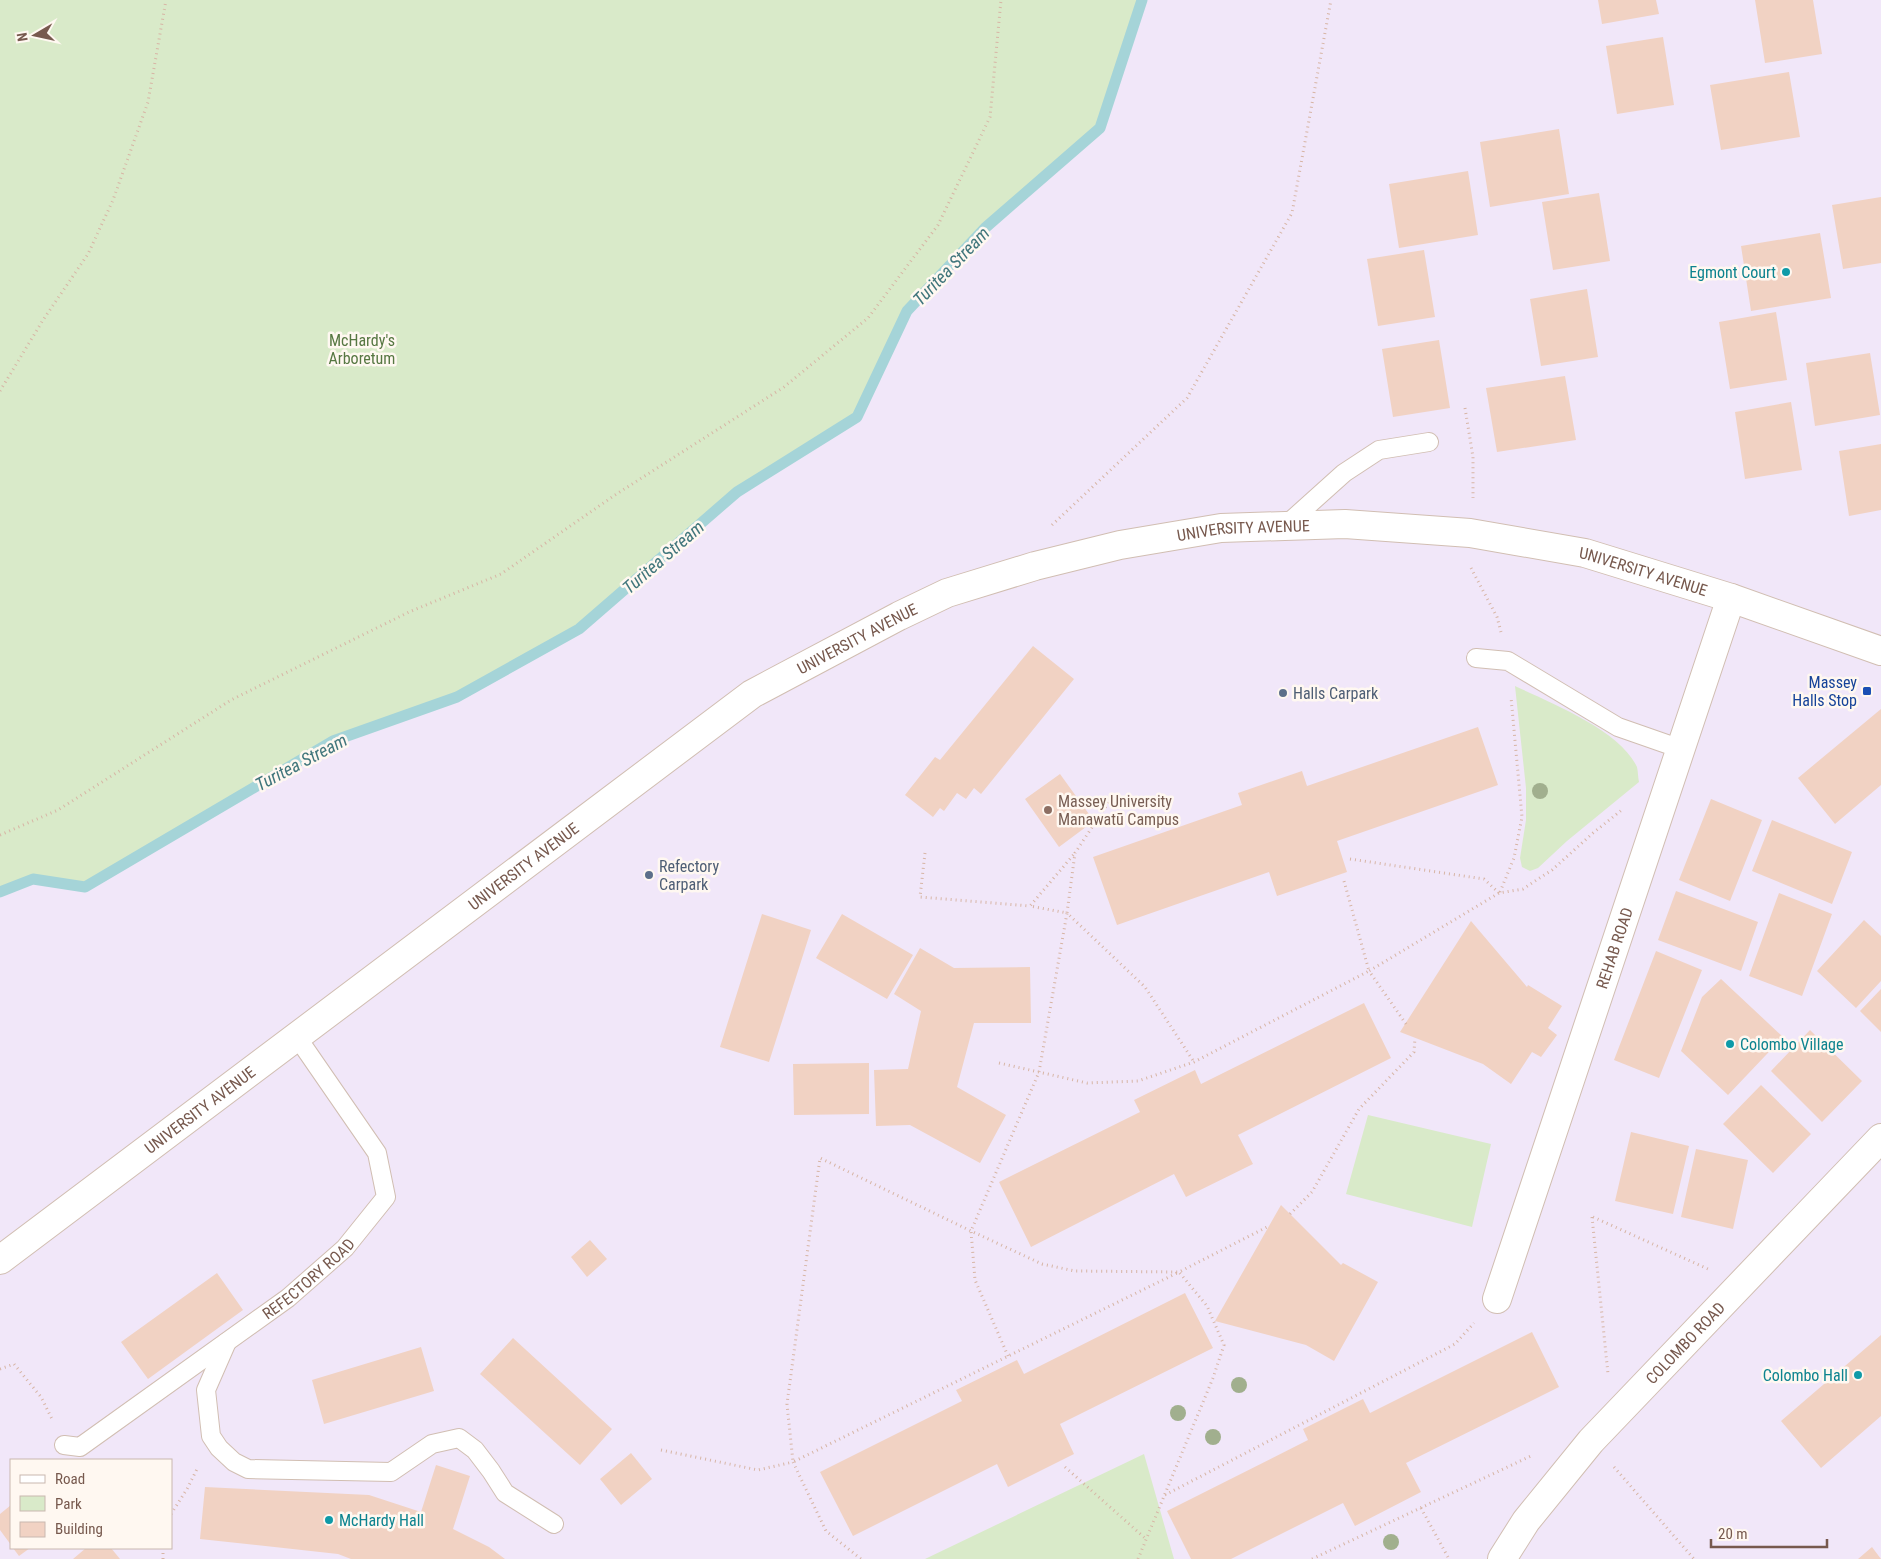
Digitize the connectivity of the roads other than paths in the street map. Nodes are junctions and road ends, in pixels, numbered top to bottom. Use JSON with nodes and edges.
{"nodes":[{"id":1,"x":1429,"y":442,"type":"dead end"},
{"id":2,"x":1285,"y":526,"type":"junction"},
{"id":3,"x":1731,"y":598,"type":"junction"},
{"id":4,"x":1881,"y":651,"type":"edge"},
{"id":5,"x":1476,"y":658,"type":"dead end"},
{"id":6,"x":1681,"y":749,"type":"junction"},
{"id":7,"x":297,"y":1036,"type":"junction"},
{"id":8,"x":1881,"y":1138,"type":"edge"},
{"id":9,"x":0,"y":1260,"type":"edge"},
{"id":10,"x":1497,"y":1299,"type":"road end"},
{"id":11,"x":228,"y":1341,"type":"junction"},
{"id":12,"x":64,"y":1445,"type":"dead end"},
{"id":13,"x":554,"y":1524,"type":"dead end"},
{"id":14,"x":1502,"y":1559,"type":"edge"}],
"edges":[{"from":1,"to":2,"type":"lane"},
{"from":2,"to":3,"type":"street","name":"UNIVERSITY AVENUE"},
{"from":2,"to":7,"type":"street","name":"UNIVERSITY AVENUE"},
{"from":3,"to":4,"type":"street","name":"UNIVERSITY AVENUE"},
{"from":3,"to":6,"type":"street","name":"REHAB ROAD"},
{"from":5,"to":6,"type":"lane"},
{"from":6,"to":10,"type":"street","name":"REHAB ROAD"},
{"from":7,"to":9,"type":"street","name":"UNIVERSITY AVENUE"},
{"from":7,"to":11,"type":"lane","name":"REFECTORY ROAD"},
{"from":8,"to":14,"type":"street","name":"COLOMBO ROAD"},
{"from":11,"to":12,"type":"lane","name":"REFECTORY ROAD"},
{"from":11,"to":13,"type":"lane"}]}
